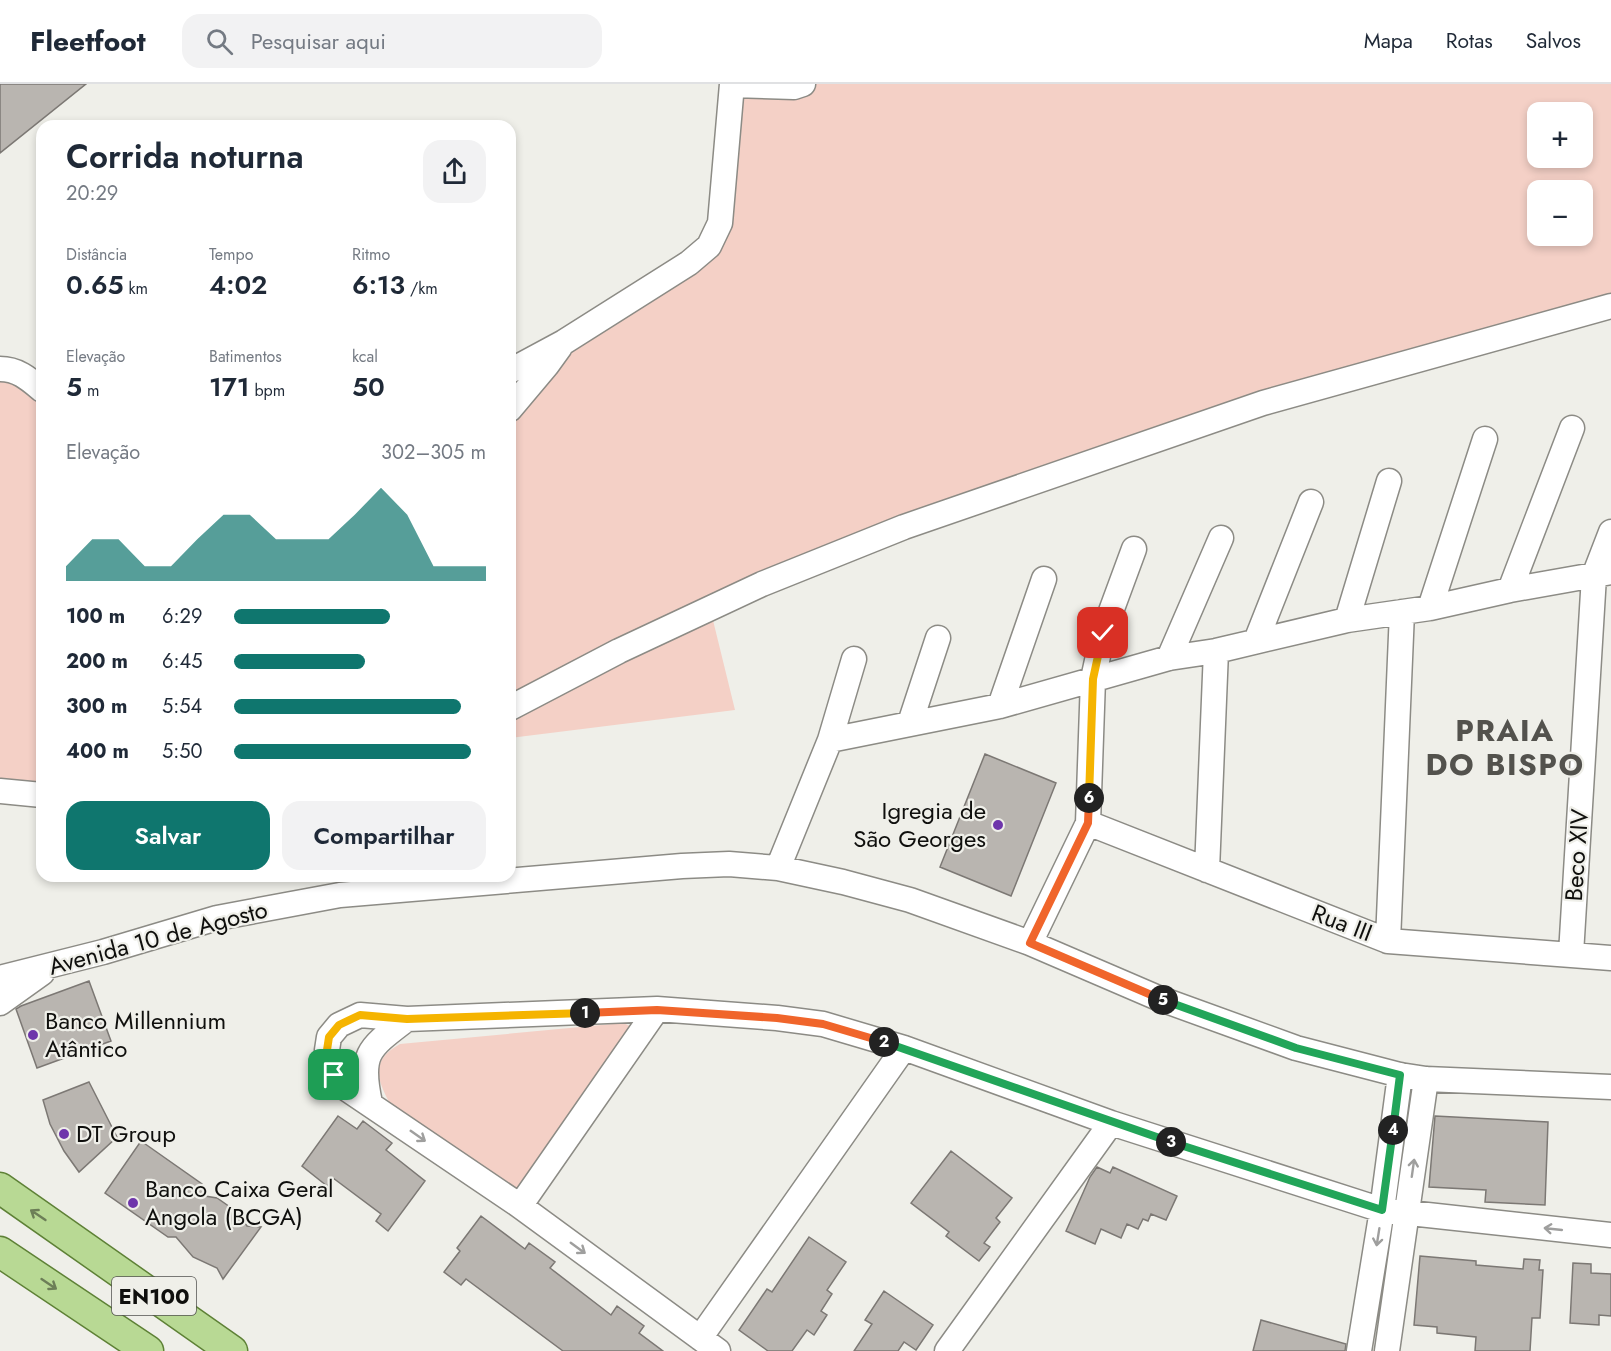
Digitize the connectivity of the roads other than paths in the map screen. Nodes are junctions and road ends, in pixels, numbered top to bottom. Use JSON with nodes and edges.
{"nodes":[{"id":1,"x":732,"y":84,"type":"edge"},
{"id":2,"x":803,"y":84,"type":"edge"},
{"id":3,"x":1611,"y":306,"type":"edge"},
{"id":4,"x":564,"y":342,"type":"junction"},
{"id":5,"x":516,"y":368,"type":"edge"},
{"id":6,"x":0,"y":369,"type":"edge"},
{"id":7,"x":36,"y":385,"type":"edge"},
{"id":8,"x":516,"y":402,"type":"edge"},
{"id":9,"x":1572,"y":428,"type":"dead end"},
{"id":10,"x":1485,"y":439,"type":"dead end"},
{"id":11,"x":1389,"y":481,"type":"dead end"},
{"id":12,"x":1311,"y":502,"type":"dead end"},
{"id":13,"x":1611,"y":532,"type":"edge"},
{"id":14,"x":1221,"y":538,"type":"dead end"},
{"id":15,"x":1134,"y":549,"type":"dead end"},
{"id":16,"x":1603,"y":574,"type":"edge"},
{"id":17,"x":1044,"y":579,"type":"dead end"},
{"id":18,"x":1510,"y":590,"type":"junction"},
{"id":19,"x":1430,"y":608,"type":"junction"},
{"id":20,"x":1402,"y":612,"type":"junction"},
{"id":21,"x":1347,"y":620,"type":"junction"},
{"id":22,"x":938,"y":638,"type":"dead end"},
{"id":23,"x":1256,"y":641,"type":"junction"},
{"id":24,"x":1216,"y":651,"type":"junction"},
{"id":25,"x":1169,"y":658,"type":"junction"},
{"id":26,"x":854,"y":659,"type":"dead end"},
{"id":27,"x":1093,"y":679,"type":"junction"},
{"id":28,"x":516,"y":705,"type":"edge"},
{"id":29,"x":1000,"y":706,"type":"junction"},
{"id":30,"x":910,"y":723,"type":"junction"},
{"id":31,"x":830,"y":740,"type":"junction"},
{"id":32,"x":0,"y":791,"type":"edge"},
{"id":33,"x":36,"y":794,"type":"edge"},
{"id":34,"x":1088,"y":823,"type":"junction"},
{"id":35,"x":778,"y":868,"type":"junction"},
{"id":36,"x":1206,"y":870,"type":"junction"},
{"id":37,"x":516,"y":880,"type":"edge"},
{"id":38,"x":493,"y":882,"type":"edge"},
{"id":39,"x":1388,"y":941,"type":"junction"},
{"id":40,"x":1030,"y":943,"type":"junction"},
{"id":41,"x":1571,"y":954,"type":"junction"},
{"id":42,"x":1611,"y":958,"type":"edge"},
{"id":43,"x":52,"y":965,"type":"junction"},
{"id":44,"x":0,"y":978,"type":"edge"},
{"id":45,"x":0,"y":1003,"type":"edge"},
{"id":46,"x":657,"y":1010,"type":"junction"},
{"id":47,"x":407,"y":1019,"type":"junction"},
{"id":48,"x":904,"y":1048,"type":"junction"},
{"id":49,"x":1400,"y":1075,"type":"junction"},
{"id":50,"x":1426,"y":1079,"type":"junction"},
{"id":51,"x":1611,"y":1087,"type":"edge"},
{"id":52,"x":370,"y":1103,"type":"junction"},
{"id":53,"x":1111,"y":1123,"type":"junction"},
{"id":54,"x":0,"y":1188,"type":"edge"},
{"id":55,"x":520,"y":1206,"type":"junction"},
{"id":56,"x":1382,"y":1210,"type":"junction"},
{"id":57,"x":1406,"y":1214,"type":"junction"},
{"id":58,"x":1611,"y":1235,"type":"edge"},
{"id":59,"x":0,"y":1252,"type":"edge"},
{"id":60,"x":709,"y":1345,"type":"edge"},
{"id":61,"x":148,"y":1351,"type":"edge"},
{"id":62,"x":232,"y":1351,"type":"edge"},
{"id":63,"x":947,"y":1351,"type":"edge"},
{"id":64,"x":1359,"y":1351,"type":"edge"},
{"id":65,"x":1387,"y":1351,"type":"edge"}],
"edges":[{"from":1,"to":2,"type":"street"},
{"from":1,"to":4,"type":"street"},
{"from":3,"to":28,"type":"street"},
{"from":4,"to":5,"type":"street"},
{"from":4,"to":8,"type":"street"},
{"from":6,"to":7,"type":"street"},
{"from":9,"to":18,"type":"street"},
{"from":10,"to":19,"type":"street"},
{"from":11,"to":21,"type":"street"},
{"from":12,"to":23,"type":"street"},
{"from":13,"to":16,"type":"street","name":"Beco XIV"},
{"from":14,"to":25,"type":"street"},
{"from":15,"to":27,"type":"street"},
{"from":16,"to":18,"type":"street"},
{"from":16,"to":41,"type":"street","name":"Beco XIV"},
{"from":17,"to":29,"type":"street"},
{"from":18,"to":19,"type":"street"},
{"from":19,"to":20,"type":"street"},
{"from":20,"to":21,"type":"street"},
{"from":20,"to":39,"type":"street"},
{"from":21,"to":23,"type":"street"},
{"from":22,"to":30,"type":"street"},
{"from":23,"to":24,"type":"street"},
{"from":24,"to":25,"type":"street"},
{"from":24,"to":36,"type":"street"},
{"from":25,"to":27,"type":"street"},
{"from":26,"to":31,"type":"street"},
{"from":27,"to":29,"type":"street"},
{"from":27,"to":34,"type":"street"},
{"from":29,"to":30,"type":"street"},
{"from":30,"to":31,"type":"street"},
{"from":31,"to":35,"type":"street"},
{"from":32,"to":33,"type":"street"},
{"from":34,"to":36,"type":"street","name":"Rua III"},
{"from":34,"to":40,"type":"street"},
{"from":35,"to":37,"type":"street","name":"Avenida 10 de Agosto"},
{"from":35,"to":40,"type":"street","name":"Avenida 10 de Agosto"},
{"from":36,"to":39,"type":"street","name":"Rua III"},
{"from":38,"to":43,"type":"street","name":"Avenida 10 de Agosto"},
{"from":39,"to":41,"type":"street","name":"Rua III"},
{"from":40,"to":49,"type":"street","name":"Avenida 10 de Agosto"},
{"from":41,"to":42,"type":"street","name":"Rua III"},
{"from":43,"to":44,"type":"street","name":"Avenida 10 de Agosto"},
{"from":43,"to":45,"type":"street"},
{"from":46,"to":47,"type":"street"},
{"from":46,"to":48,"type":"street"},
{"from":46,"to":55,"type":"street"},
{"from":47,"to":52,"type":"street"},
{"from":47,"to":52,"type":"street"},
{"from":48,"to":53,"type":"street"},
{"from":48,"to":60,"type":"street"},
{"from":49,"to":50,"type":"street","name":"Avenida 10 de Agosto"},
{"from":49,"to":56,"type":"street"},
{"from":50,"to":51,"type":"street","name":"Avenida 10 de Agosto"},
{"from":57,"to":50,"type":"street","one_way":true},
{"from":52,"to":55,"type":"street","one_way":true},
{"from":53,"to":56,"type":"street"},
{"from":53,"to":63,"type":"street"},
{"from":62,"to":54,"type":"main road","number":"EN100","one_way":true},
{"from":55,"to":60,"type":"street","one_way":true},
{"from":56,"to":57,"type":"street"},
{"from":56,"to":64,"type":"street","one_way":true},
{"from":58,"to":57,"type":"street","one_way":true},
{"from":57,"to":65,"type":"street"},
{"from":59,"to":61,"type":"main road","number":"EN100","one_way":true}]}
